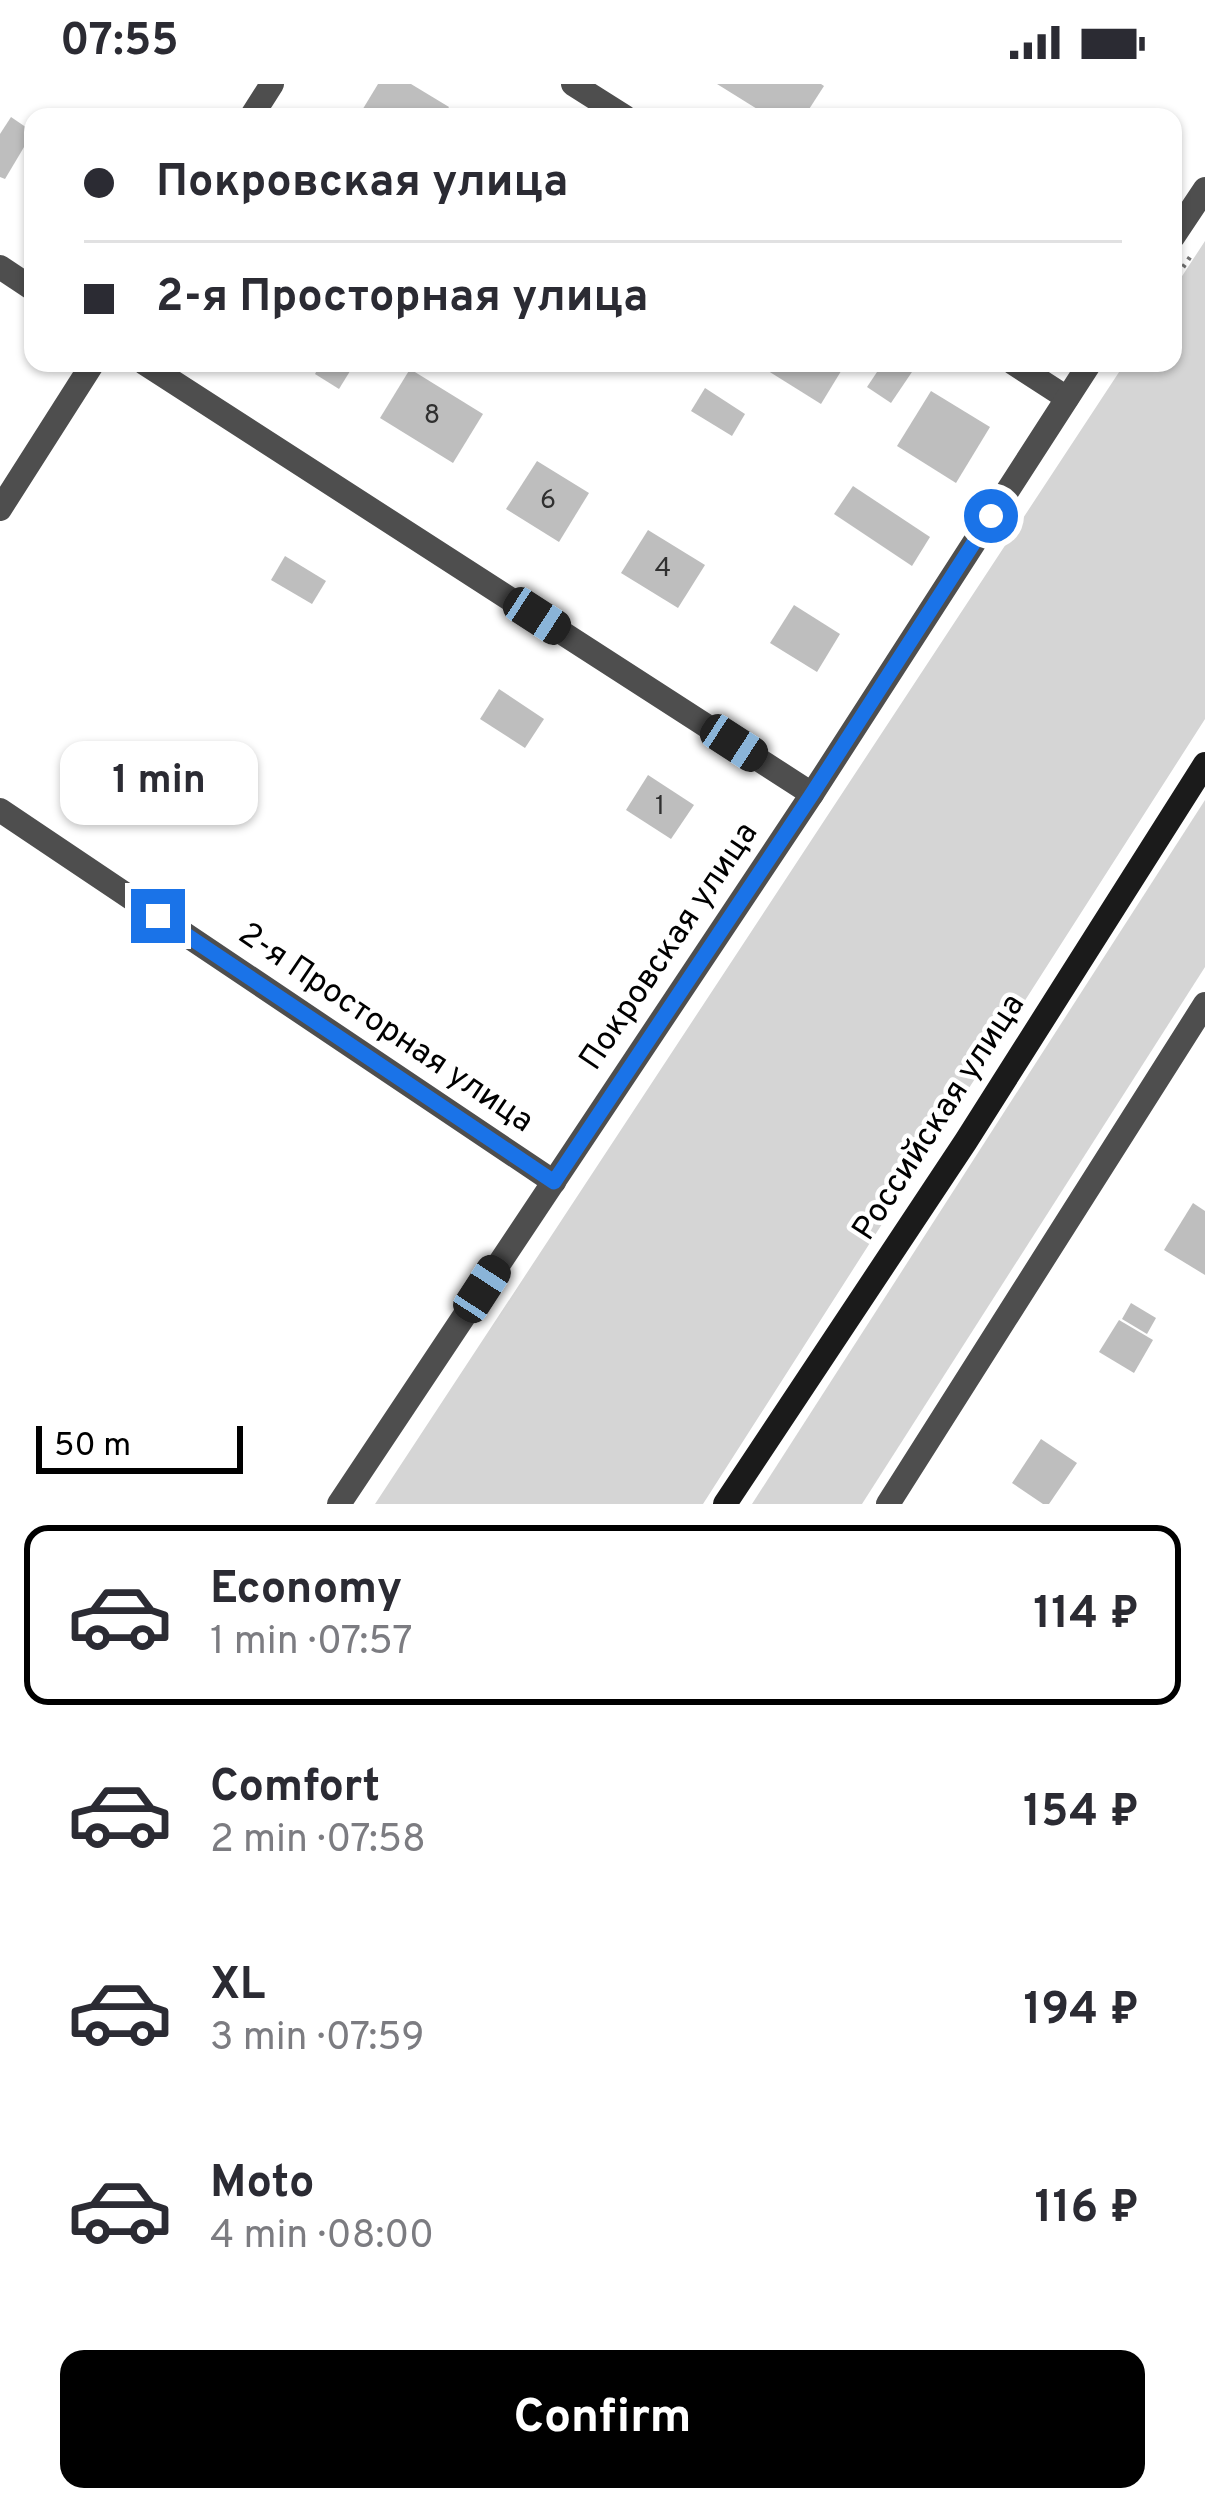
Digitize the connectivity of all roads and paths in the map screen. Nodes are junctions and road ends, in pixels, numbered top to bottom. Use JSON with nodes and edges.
{"nodes":[{"id":1,"x":573,"y":84,"type":"edge"},
{"id":2,"x":611,"y":108,"type":"edge"},
{"id":3,"x":1205,"y":189,"type":"edge"},
{"id":4,"x":1182,"y":224,"type":"edge"},
{"id":5,"x":87,"y":372,"type":"edge"},
{"id":6,"x":158,"y":372,"type":"edge"},
{"id":7,"x":1026,"y":372,"type":"edge"},
{"id":8,"x":1084,"y":372,"type":"edge"},
{"id":9,"x":1067,"y":398,"type":"junction"},
{"id":10,"x":0,"y":509,"type":"edge"},
{"id":11,"x":1205,"y":764,"type":"edge"},
{"id":12,"x":812,"y":794,"type":"junction"},
{"id":13,"x":0,"y":810,"type":"edge"},
{"id":14,"x":1205,"y":1004,"type":"edge"},
{"id":15,"x":554,"y":1182,"type":"junction"},
{"id":16,"x":339,"y":1504,"type":"edge"},
{"id":17,"x":725,"y":1504,"type":"edge"},
{"id":18,"x":888,"y":1504,"type":"edge"}],
"edges":[{"from":1,"to":2,"type":"street"},
{"from":3,"to":4,"type":"street"},
{"from":5,"to":10,"type":"street"},
{"from":6,"to":12,"type":"street"},
{"from":7,"to":9,"type":"street"},
{"from":8,"to":9,"type":"street","name":"Покровская улица"},
{"from":9,"to":12,"type":"street","name":"Покровская улица"},
{"from":11,"to":17,"type":"main road","name":"Российская улица"},
{"from":12,"to":15,"type":"street","name":"Покровская улица"},
{"from":13,"to":15,"type":"street","name":"2-я Просторная улица"},
{"from":14,"to":18,"type":"street"},
{"from":15,"to":16,"type":"street","name":"Покровская улица"}]}
